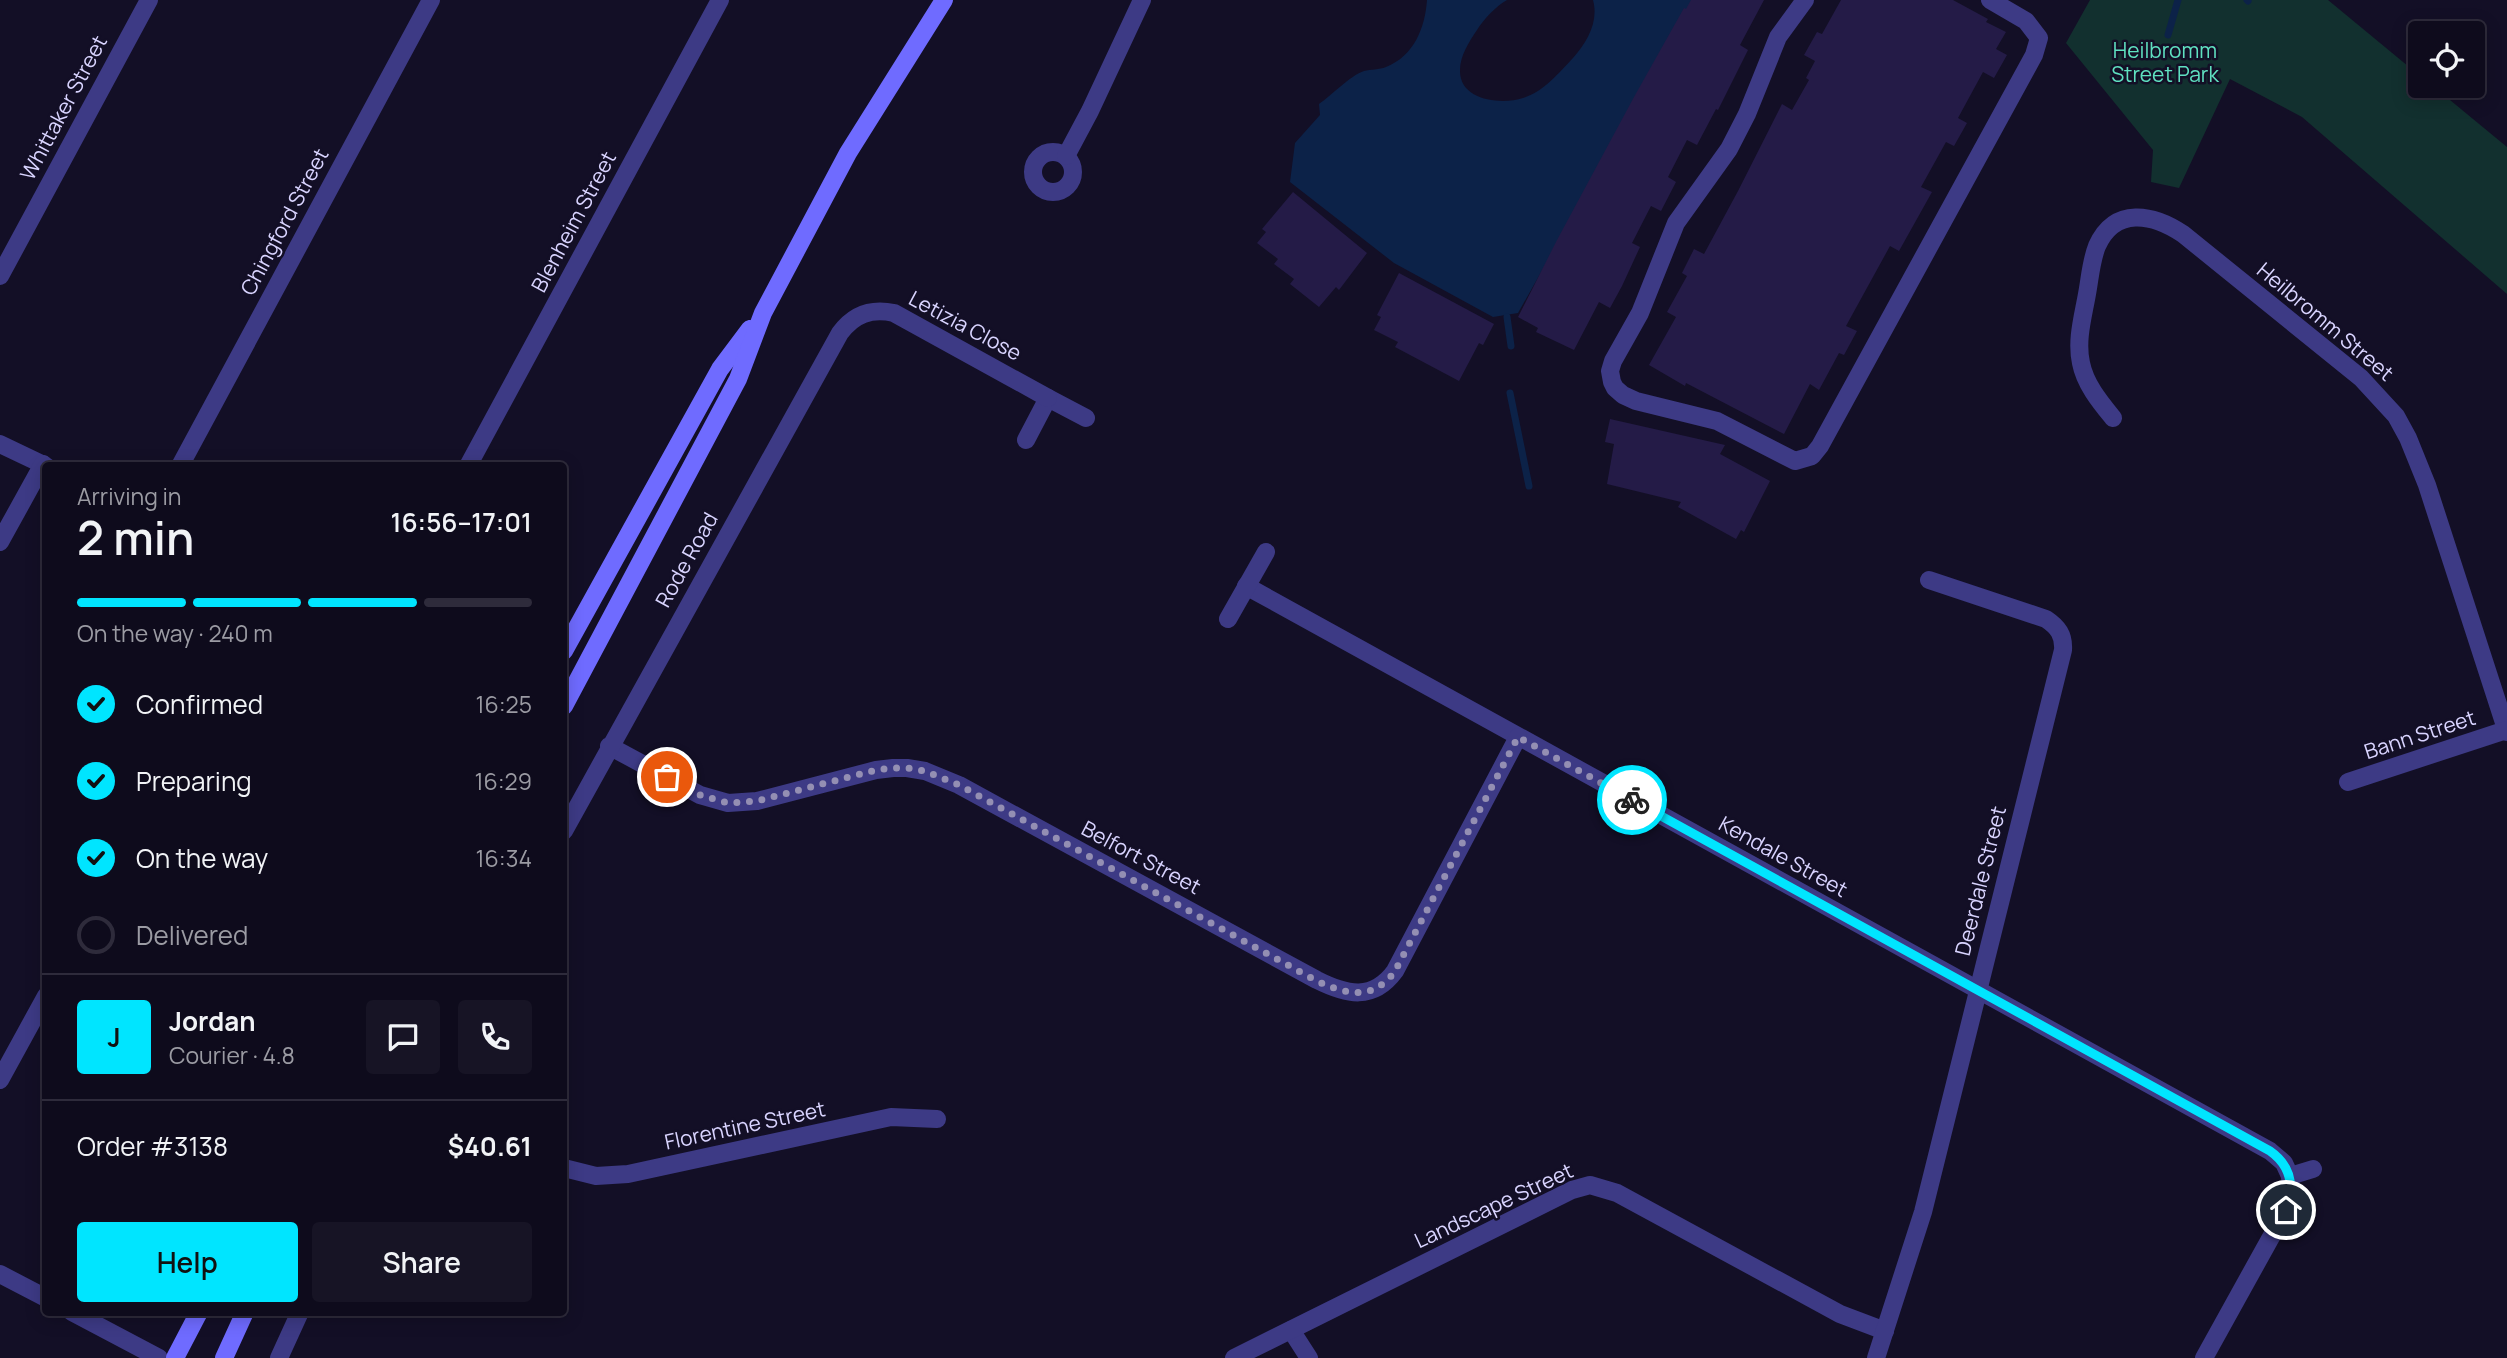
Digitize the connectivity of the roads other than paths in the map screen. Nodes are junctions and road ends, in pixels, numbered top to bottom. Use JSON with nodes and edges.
{"nodes":[{"id":1,"x":149,"y":0,"type":"edge"},
{"id":2,"x":431,"y":0,"type":"edge"},
{"id":3,"x":720,"y":0,"type":"edge"},
{"id":4,"x":944,"y":0,"type":"edge"},
{"id":5,"x":1142,"y":0,"type":"edge"},
{"id":6,"x":1805,"y":0,"type":"edge"},
{"id":7,"x":1990,"y":0,"type":"edge"},
{"id":8,"x":1066,"y":156,"type":"dead end"},
{"id":9,"x":0,"y":276,"type":"edge"},
{"id":10,"x":763,"y":313,"type":"junction"},
{"id":11,"x":857,"y":316,"type":"joint"},
{"id":12,"x":1048,"y":398,"type":"junction"},
{"id":13,"x":1086,"y":418,"type":"dead end"},
{"id":14,"x":2113,"y":418,"type":"dead end"},
{"id":15,"x":1026,"y":440,"type":"dead end"},
{"id":16,"x":0,"y":444,"type":"edge"},
{"id":17,"x":182,"y":462,"type":"edge"},
{"id":18,"x":470,"y":462,"type":"edge"},
{"id":19,"x":42,"y":464,"type":"edge"},
{"id":20,"x":42,"y":468,"type":"edge"},
{"id":21,"x":0,"y":542,"type":"edge"},
{"id":22,"x":1266,"y":552,"type":"dead end"},
{"id":23,"x":1929,"y":580,"type":"dead end"},
{"id":24,"x":1246,"y":586,"type":"junction"},
{"id":25,"x":1228,"y":619,"type":"dead end"},
{"id":26,"x":567,"y":646,"type":"edge"},
{"id":27,"x":567,"y":700,"type":"edge"},
{"id":28,"x":2507,"y":731,"type":"edge"},
{"id":29,"x":1518,"y":737,"type":"junction"},
{"id":30,"x":609,"y":746,"type":"junction"},
{"id":31,"x":2348,"y":782,"type":"dead end"},
{"id":32,"x":567,"y":825,"type":"edge"},
{"id":33,"x":1977,"y":989,"type":"junction"},
{"id":34,"x":42,"y":1003,"type":"edge"},
{"id":35,"x":0,"y":1080,"type":"edge"},
{"id":36,"x":937,"y":1119,"type":"dead end"},
{"id":37,"x":567,"y":1169,"type":"edge"},
{"id":38,"x":2313,"y":1169,"type":"dead end"},
{"id":39,"x":2290,"y":1176,"type":"junction"},
{"id":40,"x":0,"y":1273,"type":"edge"},
{"id":41,"x":42,"y":1296,"type":"edge"},
{"id":42,"x":80,"y":1316,"type":"edge"},
{"id":43,"x":197,"y":1316,"type":"edge"},
{"id":44,"x":243,"y":1316,"type":"edge"},
{"id":45,"x":298,"y":1316,"type":"edge"},
{"id":46,"x":1292,"y":1329,"type":"junction"},
{"id":47,"x":1885,"y":1331,"type":"junction"},
{"id":48,"x":159,"y":1358,"type":"edge"},
{"id":49,"x":175,"y":1358,"type":"edge"},
{"id":50,"x":224,"y":1358,"type":"edge"},
{"id":51,"x":279,"y":1358,"type":"edge"},
{"id":52,"x":1234,"y":1358,"type":"edge"},
{"id":53,"x":1309,"y":1358,"type":"edge"},
{"id":54,"x":1876,"y":1358,"type":"edge"},
{"id":55,"x":2204,"y":1358,"type":"edge"}],
"edges":[{"from":1,"to":9,"type":"street","name":"Whittaker Street"},
{"from":2,"to":17,"type":"street","name":"Chingford Street"},
{"from":3,"to":18,"type":"street","name":"Blenheim Street"},
{"from":4,"to":10,"type":"main road","name":"Rode Road"},
{"from":5,"to":8,"type":"street"},
{"from":6,"to":7,"type":"street"},
{"from":10,"to":26,"type":"main road","name":"Rode Road"},
{"from":10,"to":27,"type":"main road","name":"Rode Road"},
{"from":11,"to":12,"type":"street","name":"Letizia Close"},
{"from":11,"to":30,"type":"street","name":"Rode Road"},
{"from":12,"to":13,"type":"street","name":"Letizia Close"},
{"from":12,"to":15,"type":"street"},
{"from":14,"to":28,"type":"street","name":"Heilbromm Street"},
{"from":16,"to":19,"type":"street"},
{"from":20,"to":21,"type":"street"},
{"from":22,"to":24,"type":"street"},
{"from":23,"to":33,"type":"street","name":"Deerdale Street"},
{"from":24,"to":25,"type":"street"},
{"from":24,"to":29,"type":"street","name":"Kendale Street"},
{"from":28,"to":31,"type":"street","name":"Bann Street"},
{"from":29,"to":30,"type":"street","name":"Belfort Street"},
{"from":29,"to":33,"type":"street","name":"Kendale Street"},
{"from":30,"to":32,"type":"street","name":"Rode Road"},
{"from":33,"to":39,"type":"street","name":"Kendale Street"},
{"from":33,"to":47,"type":"street","name":"Deerdale Street"},
{"from":34,"to":35,"type":"street"},
{"from":36,"to":37,"type":"street","name":"Florentine Street"},
{"from":38,"to":39,"type":"street"},
{"from":39,"to":55,"type":"street"},
{"from":40,"to":41,"type":"street"},
{"from":42,"to":48,"type":"street"},
{"from":43,"to":49,"type":"main road"},
{"from":44,"to":50,"type":"main road"},
{"from":45,"to":51,"type":"street"},
{"from":46,"to":47,"type":"street","name":"Landscape Street"},
{"from":46,"to":52,"type":"street","name":"Landscape Street"},
{"from":46,"to":53,"type":"street"},
{"from":47,"to":54,"type":"street","name":"Deerdale Street"}]}
